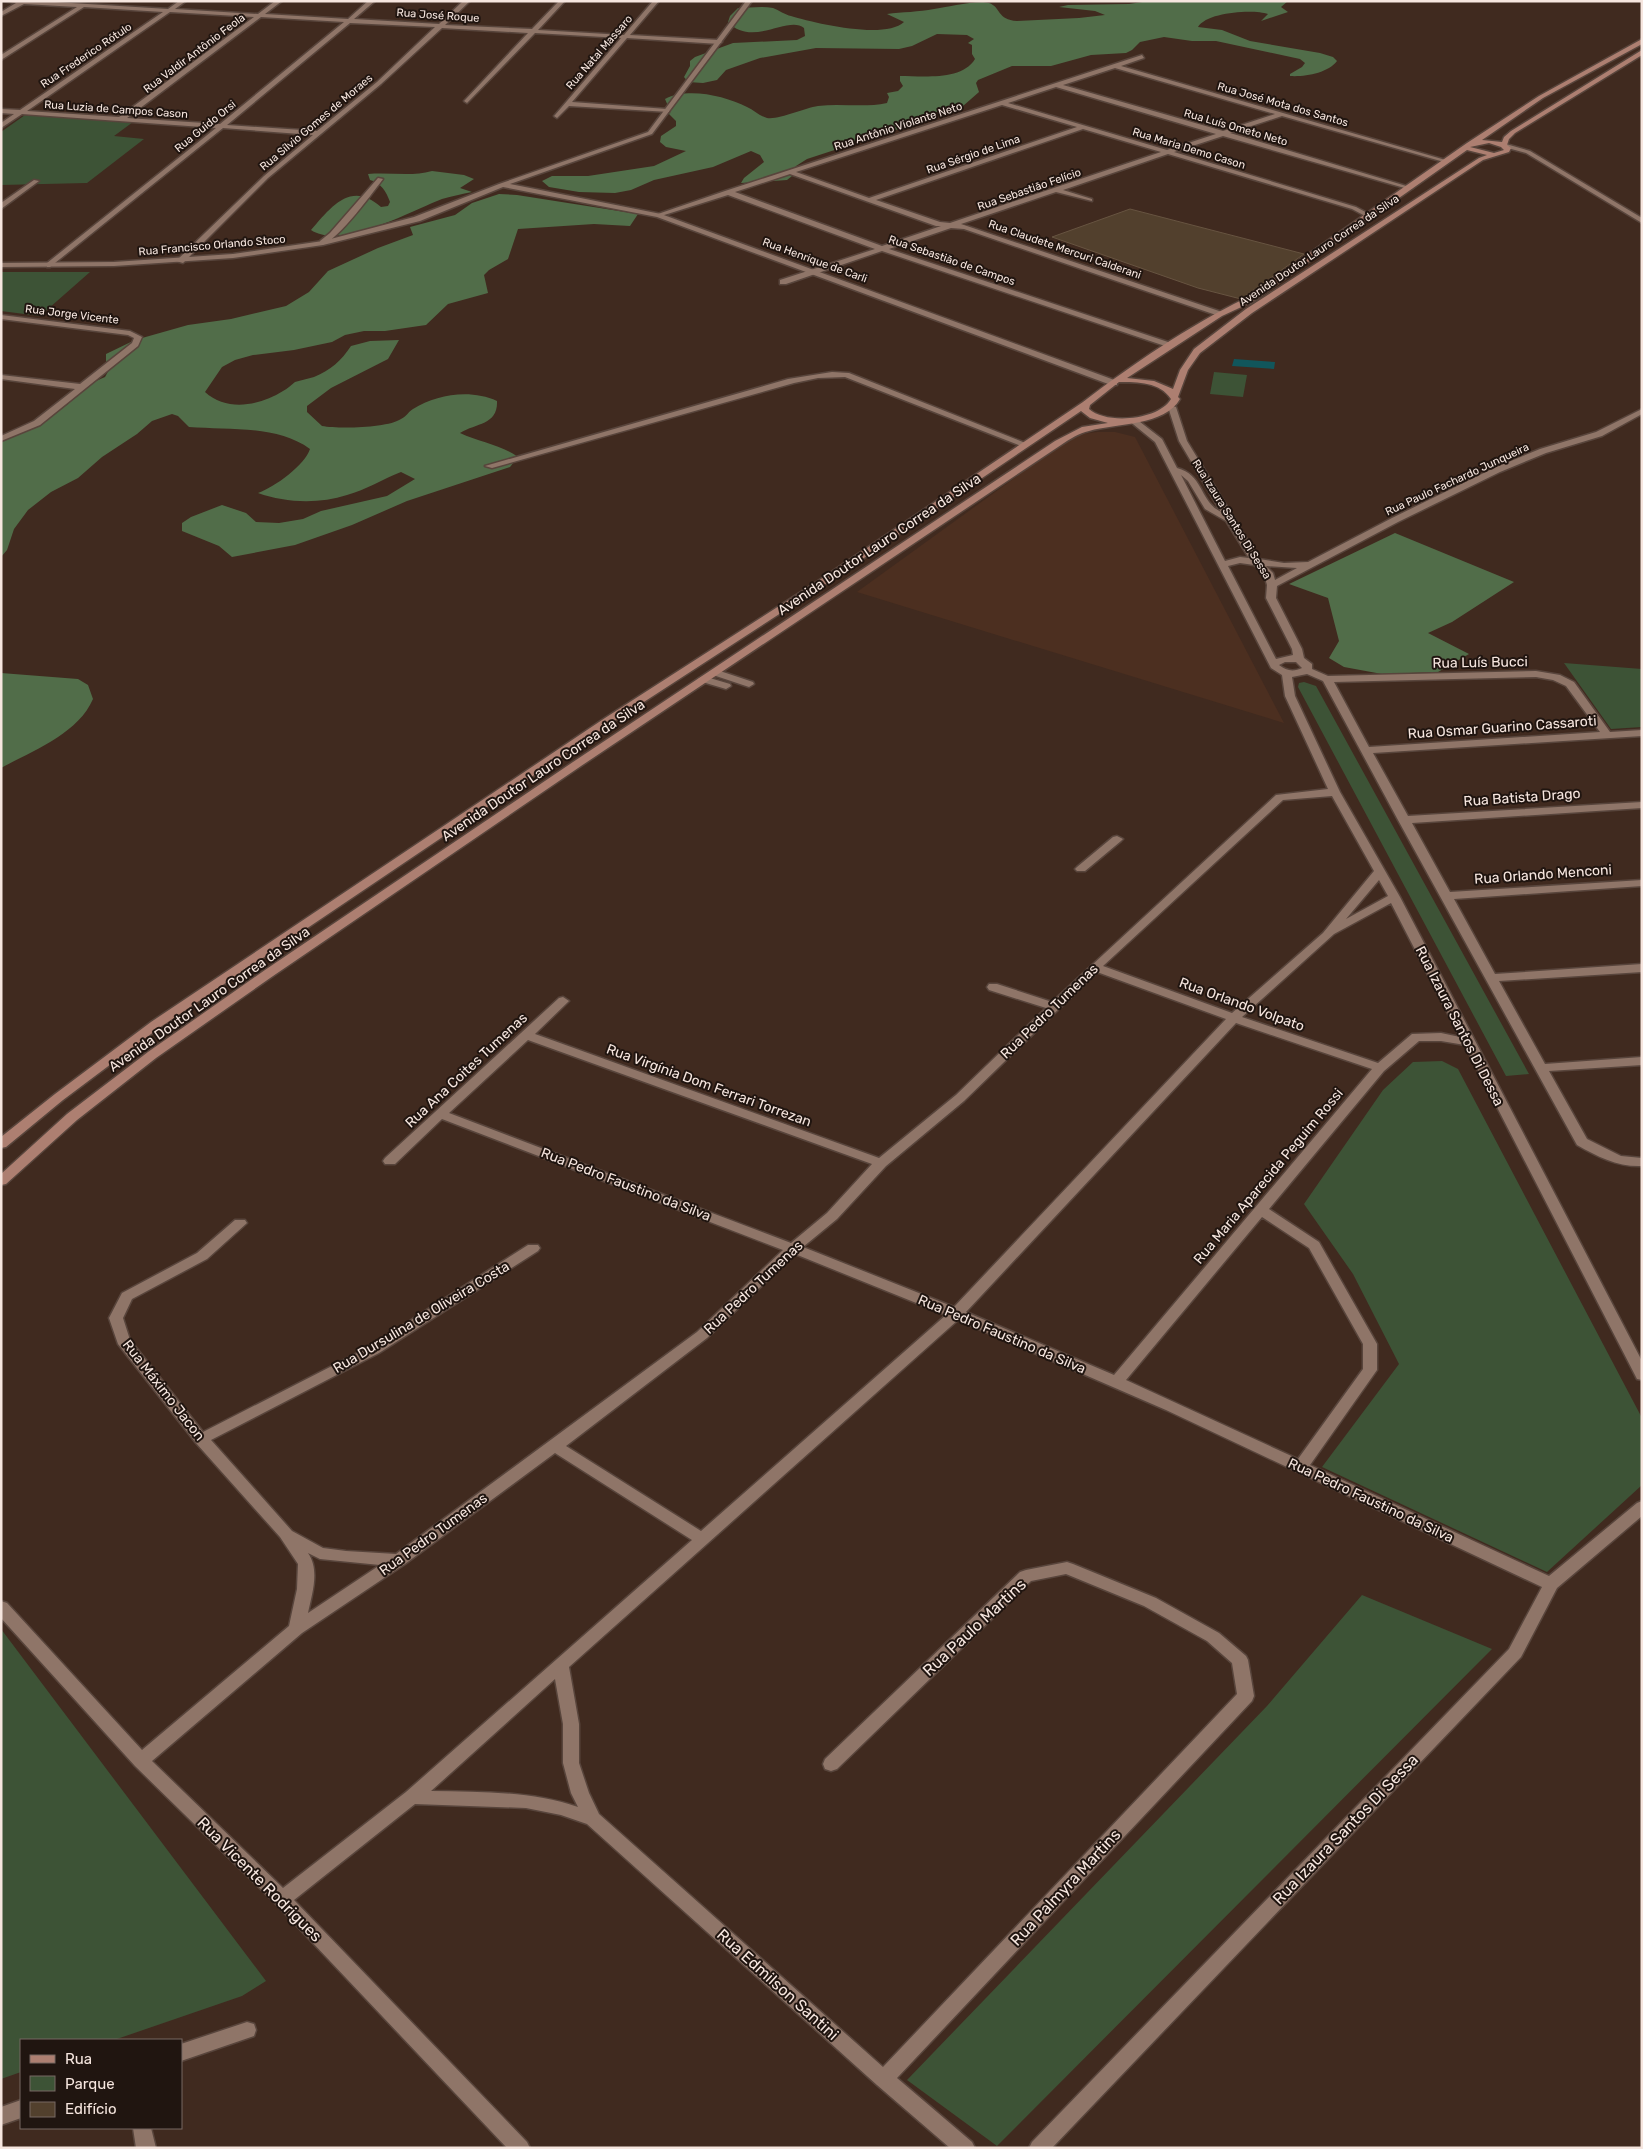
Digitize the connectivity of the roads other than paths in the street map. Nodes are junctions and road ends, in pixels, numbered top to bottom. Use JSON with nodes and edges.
{"nodes":[{"id":1,"x":5,"y":1,"type":"edge"},
{"id":2,"x":90,"y":1,"type":"edge"},
{"id":3,"x":183,"y":1,"type":"edge"},
{"id":4,"x":278,"y":1,"type":"edge"},
{"id":5,"x":372,"y":1,"type":"edge"},
{"id":6,"x":467,"y":1,"type":"edge"},
{"id":7,"x":562,"y":1,"type":"edge"},
{"id":8,"x":656,"y":1,"type":"edge"},
{"id":9,"x":749,"y":1,"type":"edge"},
{"id":10,"x":23,"y":2,"type":"edge"},
{"id":11,"x":84,"y":6,"type":"junction"},
{"id":12,"x":170,"y":10,"type":"junction"},
{"id":13,"x":1,"y":14,"type":"edge"},
{"id":14,"x":262,"y":15,"type":"junction"},
{"id":15,"x":350,"y":20,"type":"junction"},
{"id":16,"x":442,"y":25,"type":"junction"},
{"id":17,"x":533,"y":32,"type":"junction"},
{"id":18,"x":626,"y":37,"type":"junction"},
{"id":19,"x":1642,"y":41,"type":"edge"},
{"id":20,"x":719,"y":42,"type":"junction"},
{"id":21,"x":1642,"y":52,"type":"edge"},
{"id":22,"x":1142,"y":57,"type":"dead end"},
{"id":23,"x":1,"y":58,"type":"edge"},
{"id":24,"x":1115,"y":66,"type":"junction"},
{"id":25,"x":1056,"y":85,"type":"junction"},
{"id":26,"x":467,"y":101,"type":"dead end"},
{"id":27,"x":1001,"y":103,"type":"junction"},
{"id":28,"x":567,"y":104,"type":"junction"},
{"id":29,"x":1,"y":111,"type":"edge"},
{"id":30,"x":667,"y":111,"type":"junction"},
{"id":31,"x":21,"y":112,"type":"junction"},
{"id":32,"x":1280,"y":114,"type":"junction"},
{"id":33,"x":557,"y":116,"type":"dead end"},
{"id":34,"x":121,"y":119,"type":"junction"},
{"id":35,"x":1,"y":126,"type":"edge"},
{"id":36,"x":221,"y":126,"type":"junction"},
{"id":37,"x":1084,"y":127,"type":"junction"},
{"id":38,"x":318,"y":133,"type":"junction"},
{"id":39,"x":1222,"y":134,"type":"junction"},
{"id":40,"x":1471,"y":145,"type":"junction"},
{"id":41,"x":1505,"y":146,"type":"junction"},
{"id":42,"x":1167,"y":152,"type":"junction"},
{"id":43,"x":1502,"y":153,"type":"junction"},
{"id":44,"x":1492,"y":154,"type":"junction"},
{"id":45,"x":1446,"y":161,"type":"junction"},
{"id":46,"x":1543,"y":161,"type":"junction"},
{"id":47,"x":789,"y":172,"type":"junction"},
{"id":48,"x":380,"y":179,"type":"dead end"},
{"id":49,"x":36,"y":181,"type":"dead end"},
{"id":50,"x":501,"y":185,"type":"junction"},
{"id":51,"x":1410,"y":188,"type":"junction"},
{"id":52,"x":1056,"y":190,"type":"junction"},
{"id":53,"x":727,"y":192,"type":"junction"},
{"id":54,"x":869,"y":200,"type":"junction"},
{"id":55,"x":1090,"y":200,"type":"dead end"},
{"id":56,"x":1,"y":207,"type":"edge"},
{"id":57,"x":659,"y":215,"type":"junction"},
{"id":58,"x":1369,"y":216,"type":"junction"},
{"id":59,"x":1642,"y":221,"type":"edge"},
{"id":60,"x":952,"y":225,"type":"junction"},
{"id":61,"x":323,"y":244,"type":"junction"},
{"id":62,"x":883,"y":249,"type":"junction"},
{"id":63,"x":180,"y":261,"type":"junction"},
{"id":64,"x":1,"y":265,"type":"edge"},
{"id":65,"x":50,"y":265,"type":"junction"},
{"id":66,"x":814,"y":272,"type":"junction"},
{"id":67,"x":783,"y":282,"type":"dead end"},
{"id":68,"x":1219,"y":314,"type":"junction"},
{"id":69,"x":1,"y":317,"type":"edge"},
{"id":70,"x":1170,"y":346,"type":"junction"},
{"id":71,"x":1,"y":377,"type":"edge"},
{"id":72,"x":1116,"y":382,"type":"junction"},
{"id":73,"x":81,"y":387,"type":"junction"},
{"id":74,"x":1174,"y":396,"type":"junction"},
{"id":75,"x":1086,"y":404,"type":"junction"},
{"id":76,"x":1172,"y":407,"type":"junction"},
{"id":77,"x":1642,"y":411,"type":"edge"},
{"id":78,"x":1128,"y":421,"type":"junction"},
{"id":79,"x":1,"y":439,"type":"edge"},
{"id":80,"x":1024,"y":444,"type":"junction"},
{"id":81,"x":489,"y":466,"type":"dead end"},
{"id":82,"x":1174,"y":470,"type":"junction"},
{"id":83,"x":1230,"y":519,"type":"junction"},
{"id":84,"x":1255,"y":561,"type":"junction"},
{"id":85,"x":1224,"y":564,"type":"junction"},
{"id":86,"x":1313,"y":564,"type":"junction"},
{"id":87,"x":1272,"y":585,"type":"junction"},
{"id":88,"x":1299,"y":660,"type":"junction"},
{"id":89,"x":1274,"y":664,"type":"junction"},
{"id":90,"x":1307,"y":670,"type":"junction"},
{"id":91,"x":714,"y":672,"type":"junction"},
{"id":92,"x":1288,"y":674,"type":"junction"},
{"id":93,"x":703,"y":679,"type":"junction"},
{"id":94,"x":1327,"y":679,"type":"junction"},
{"id":95,"x":749,"y":684,"type":"dead end"},
{"id":96,"x":726,"y":686,"type":"dead end"},
{"id":97,"x":1642,"y":733,"type":"edge"},
{"id":98,"x":1607,"y":734,"type":"junction"},
{"id":99,"x":1365,"y":750,"type":"junction"},
{"id":100,"x":1335,"y":792,"type":"junction"},
{"id":101,"x":1642,"y":805,"type":"edge"},
{"id":102,"x":1404,"y":820,"type":"junction"},
{"id":103,"x":1117,"y":839,"type":"dead end"},
{"id":104,"x":1081,"y":869,"type":"dead end"},
{"id":105,"x":1380,"y":871,"type":"junction"},
{"id":106,"x":1642,"y":883,"type":"edge"},
{"id":107,"x":1446,"y":896,"type":"junction"},
{"id":108,"x":1394,"y":897,"type":"junction"},
{"id":109,"x":1327,"y":935,"type":"junction"},
{"id":110,"x":1095,"y":966,"type":"junction"},
{"id":111,"x":1642,"y":968,"type":"edge"},
{"id":112,"x":1491,"y":978,"type":"junction"},
{"id":113,"x":993,"y":986,"type":"dead end"},
{"id":114,"x":563,"y":1001,"type":"dead end"},
{"id":115,"x":1055,"y":1007,"type":"junction"},
{"id":116,"x":1234,"y":1018,"type":"junction"},
{"id":117,"x":526,"y":1035,"type":"junction"},
{"id":118,"x":1468,"y":1042,"type":"junction"},
{"id":119,"x":1642,"y":1061,"type":"edge"},
{"id":120,"x":1380,"y":1068,"type":"junction"},
{"id":121,"x":1541,"y":1068,"type":"junction"},
{"id":122,"x":440,"y":1114,"type":"junction"},
{"id":123,"x":19,"y":1130,"type":"junction"},
{"id":124,"x":1,"y":1134,"type":"edge"},
{"id":125,"x":1,"y":1144,"type":"edge"},
{"id":126,"x":390,"y":1161,"type":"dead end"},
{"id":127,"x":1642,"y":1162,"type":"edge"},
{"id":128,"x":881,"y":1163,"type":"junction"},
{"id":129,"x":1,"y":1181,"type":"edge"},
{"id":130,"x":1262,"y":1210,"type":"junction"},
{"id":131,"x":240,"y":1223,"type":"dead end"},
{"id":132,"x":533,"y":1248,"type":"dead end"},
{"id":133,"x":793,"y":1248,"type":"junction"},
{"id":134,"x":956,"y":1314,"type":"junction"},
{"id":135,"x":1642,"y":1375,"type":"edge"},
{"id":136,"x":1116,"y":1382,"type":"junction"},
{"id":137,"x":201,"y":1439,"type":"junction"},
{"id":138,"x":555,"y":1446,"type":"junction"},
{"id":139,"x":1300,"y":1467,"type":"junction"},
{"id":140,"x":1642,"y":1508,"type":"edge"},
{"id":141,"x":285,"y":1534,"type":"junction"},
{"id":142,"x":702,"y":1539,"type":"junction"},
{"id":143,"x":399,"y":1560,"type":"junction"},
{"id":144,"x":1551,"y":1584,"type":"junction"},
{"id":145,"x":2,"y":1608,"type":"edge"},
{"id":146,"x":296,"y":1629,"type":"junction"},
{"id":147,"x":560,"y":1665,"type":"junction"},
{"id":148,"x":1246,"y":1696,"type":"joint"},
{"id":149,"x":141,"y":1761,"type":"junction"},
{"id":150,"x":830,"y":1764,"type":"dead end"},
{"id":151,"x":412,"y":1797,"type":"junction"},
{"id":152,"x":594,"y":1819,"type":"junction"},
{"id":153,"x":282,"y":1898,"type":"junction"},
{"id":154,"x":247,"y":2030,"type":"dead end"},
{"id":155,"x":182,"y":2053,"type":"edge"},
{"id":156,"x":884,"y":2079,"type":"junction"},
{"id":157,"x":20,"y":2109,"type":"edge"},
{"id":158,"x":1,"y":2116,"type":"edge"},
{"id":159,"x":142,"y":2129,"type":"edge"},
{"id":160,"x":146,"y":2148,"type":"edge"},
{"id":161,"x":520,"y":2148,"type":"edge"},
{"id":162,"x":965,"y":2148,"type":"edge"},
{"id":163,"x":1039,"y":2148,"type":"edge"}],
"edges":[{"from":1,"to":10,"type":"street","name":"Rua José Roque"},
{"from":2,"to":11,"type":"street"},
{"from":3,"to":12,"type":"street","name":"Rua Frederico Rótulo"},
{"from":4,"to":14,"type":"street","name":"Rua Valdir Antônio Feola"},
{"from":5,"to":15,"type":"street","name":"Rua Guido Orsi"},
{"from":6,"to":16,"type":"street","name":"Rua Sílvio Gomes de Moraes"},
{"from":7,"to":17,"type":"street"},
{"from":8,"to":18,"type":"street","name":"Rua Natal Massaro"},
{"from":9,"to":20,"type":"street"},
{"from":10,"to":11,"type":"street","name":"Rua José Roque"},
{"from":10,"to":13,"type":"street"},
{"from":11,"to":12,"type":"street","name":"Rua José Roque"},
{"from":11,"to":23,"type":"street"},
{"from":12,"to":14,"type":"street","name":"Rua José Roque"},
{"from":12,"to":31,"type":"street","name":"Rua Frederico Rótulo"},
{"from":14,"to":15,"type":"street","name":"Rua José Roque"},
{"from":14,"to":34,"type":"street","name":"Rua Valdir Antônio Feola"},
{"from":15,"to":16,"type":"street","name":"Rua José Roque"},
{"from":15,"to":36,"type":"street","name":"Rua Guido Orsi"},
{"from":16,"to":17,"type":"street","name":"Rua José Roque"},
{"from":16,"to":38,"type":"street","name":"Rua Sílvio Gomes de Moraes"},
{"from":17,"to":18,"type":"street","name":"Rua José Roque"},
{"from":17,"to":26,"type":"street"},
{"from":18,"to":20,"type":"street","name":"Rua José Roque"},
{"from":18,"to":28,"type":"street","name":"Rua Natal Massaro"},
{"from":19,"to":40,"type":"main road","name":"Avenida Doutor Lauro Correa da Silva"},
{"from":20,"to":30,"type":"street"},
{"from":21,"to":41,"type":"main road"},
{"from":22,"to":24,"type":"street","name":"Rua Antônio Violante Neto"},
{"from":24,"to":25,"type":"street","name":"Rua Antônio Violante Neto"},
{"from":24,"to":32,"type":"street","name":"Rua José Mota dos Santos"},
{"from":25,"to":27,"type":"street","name":"Rua Antônio Violante Neto"},
{"from":25,"to":39,"type":"street","name":"Rua Luís Ometo Neto"},
{"from":27,"to":37,"type":"street","name":"Rua Maria Demo Cason"},
{"from":27,"to":47,"type":"street","name":"Rua Antônio Violante Neto"},
{"from":28,"to":30,"type":"street"},
{"from":28,"to":33,"type":"street","name":"Rua Natal Massaro"},
{"from":29,"to":31,"type":"street","name":"Rua Luzia de Campos Cason"},
{"from":30,"to":50,"type":"street","name":"Rua Francisco Orlando Stoco"},
{"from":31,"to":34,"type":"street","name":"Rua Luzia de Campos Cason"},
{"from":31,"to":35,"type":"street","name":"Rua Frederico Rótulo"},
{"from":32,"to":39,"type":"street","name":"Rua Sebastião Felício"},
{"from":32,"to":45,"type":"street","name":"Rua José Mota dos Santos"},
{"from":34,"to":36,"type":"street","name":"Rua Luzia de Campos Cason"},
{"from":36,"to":38,"type":"street","name":"Rua Luzia de Campos Cason"},
{"from":36,"to":65,"type":"street","name":"Rua Guido Orsi"},
{"from":37,"to":42,"type":"street","name":"Rua Maria Demo Cason"},
{"from":37,"to":54,"type":"street","name":"Rua Sérgio de Lima"},
{"from":38,"to":63,"type":"street","name":"Rua Sílvio Gomes de Moraes"},
{"from":39,"to":42,"type":"street","name":"Rua Sebastião Felício"},
{"from":39,"to":51,"type":"street","name":"Rua Luís Ometo Neto"},
{"from":40,"to":41,"type":"main road"},
{"from":40,"to":44,"type":"main road"},
{"from":40,"to":45,"type":"main road","name":"Avenida Doutor Lauro Correa da Silva"},
{"from":41,"to":43,"type":"main road"},
{"from":41,"to":46,"type":"street"},
{"from":42,"to":52,"type":"street","name":"Rua Sebastião Felício"},
{"from":42,"to":58,"type":"street","name":"Rua Maria Demo Cason"},
{"from":43,"to":44,"type":"main road"},
{"from":43,"to":46,"type":"street"},
{"from":44,"to":74,"type":"main road","name":"Avenida Doutor Lauro Correa da Silva"},
{"from":45,"to":51,"type":"main road","name":"Avenida Doutor Lauro Correa da Silva"},
{"from":46,"to":59,"type":"street"},
{"from":47,"to":53,"type":"street","name":"Rua Antônio Violante Neto"},
{"from":47,"to":54,"type":"street","name":"Rua Claudete Mercuri Calderani"},
{"from":48,"to":61,"type":"street"},
{"from":49,"to":56,"type":"street"},
{"from":50,"to":57,"type":"street","name":"Rua Henrique de Carli"},
{"from":50,"to":61,"type":"street","name":"Rua Francisco Orlando Stoco"},
{"from":51,"to":58,"type":"main road","name":"Avenida Doutor Lauro Correa da Silva"},
{"from":52,"to":55,"type":"street"},
{"from":52,"to":60,"type":"street","name":"Rua Sebastião Felício"},
{"from":53,"to":57,"type":"street","name":"Rua Antônio Violante Neto"},
{"from":53,"to":62,"type":"street","name":"Rua Sebastião de Campos"},
{"from":54,"to":60,"type":"street","name":"Rua Claudete Mercuri Calderani"},
{"from":57,"to":66,"type":"street","name":"Rua Henrique de Carli"},
{"from":58,"to":68,"type":"main road","name":"Avenida Doutor Lauro Correa da Silva"},
{"from":60,"to":62,"type":"street","name":"Rua Sebastião Felício"},
{"from":60,"to":68,"type":"street","name":"Rua Claudete Mercuri Calderani"},
{"from":61,"to":63,"type":"street","name":"Rua Francisco Orlando Stoco"},
{"from":62,"to":66,"type":"street","name":"Rua Sebastião Felício"},
{"from":62,"to":70,"type":"street","name":"Rua Sebastião de Campos"},
{"from":63,"to":65,"type":"street","name":"Rua Francisco Orlando Stoco"},
{"from":64,"to":65,"type":"street","name":"Rua Francisco Orlando Stoco"},
{"from":66,"to":67,"type":"street","name":"Rua Sebastião Felício"},
{"from":66,"to":72,"type":"street","name":"Rua Henrique de Carli"},
{"from":68,"to":70,"type":"main road","name":"Avenida Doutor Lauro Correa da Silva"},
{"from":69,"to":73,"type":"street","name":"Rua Jorge Vicente"},
{"from":70,"to":72,"type":"main road","name":"Avenida Doutor Lauro Correa da Silva"},
{"from":71,"to":73,"type":"street"},
{"from":72,"to":74,"type":"main road"},
{"from":72,"to":75,"type":"main road","name":"Avenida Doutor Lauro Correa da Silva"},
{"from":73,"to":79,"type":"street"},
{"from":74,"to":76,"type":"main road","name":"Avenida Doutor Lauro Correa da Silva"},
{"from":75,"to":78,"type":"main road"},
{"from":75,"to":80,"type":"main road","name":"Avenida Doutor Lauro Correa da Silva"},
{"from":76,"to":78,"type":"main road","name":"Avenida Doutor Lauro Correa da Silva"},
{"from":76,"to":83,"type":"street","name":"Rua Izaura Santos Di Sessa"},
{"from":77,"to":86,"type":"street","name":"Rua Paulo Fachardo Junqueira"},
{"from":78,"to":82,"type":"street","name":"Rua Izaura Santos Di Sessa"},
{"from":78,"to":91,"type":"main road","name":"Avenida Doutor Lauro Correa da Silva"},
{"from":80,"to":81,"type":"street"},
{"from":80,"to":123,"type":"main road","name":"Avenida Doutor Lauro Correa da Silva"},
{"from":82,"to":83,"type":"street"},
{"from":82,"to":85,"type":"street","name":"Rua Izaura Santos Di Sessa"},
{"from":83,"to":84,"type":"street","name":"Rua Izaura Santos Di Sessa"},
{"from":84,"to":85,"type":"street","name":"Rua Paulo Fachardo Junqueira"},
{"from":84,"to":86,"type":"street","name":"Rua Paulo Fachardo Junqueira"},
{"from":84,"to":87,"type":"street","name":"Rua Izaura Santos Di Sessa"},
{"from":85,"to":89,"type":"street","name":"Rua Izaura Santos Di Sessa"},
{"from":86,"to":87,"type":"street","name":"Rua Paulo Fachardo Junqueira"},
{"from":87,"to":88,"type":"street","name":"Rua Izaura Santos Di Sessa"},
{"from":88,"to":89,"type":"street"},
{"from":88,"to":90,"type":"street"},
{"from":89,"to":92,"type":"street"},
{"from":90,"to":92,"type":"street"},
{"from":90,"to":94,"type":"street"},
{"from":91,"to":93,"type":"main road","name":"Avenida Doutor Lauro Correa da Silva"},
{"from":91,"to":95,"type":"street"},
{"from":92,"to":100,"type":"street","name":"Rua Izaura Santos Di Dessa"},
{"from":93,"to":96,"type":"street"},
{"from":93,"to":129,"type":"main road","name":"Avenida Doutor Lauro Correa da Silva"},
{"from":94,"to":98,"type":"street","name":"Rua Luís Bucci"},
{"from":94,"to":99,"type":"street"},
{"from":97,"to":98,"type":"street","name":"Rua Osmar Guarino Cassaroti"},
{"from":98,"to":99,"type":"street","name":"Rua Osmar Guarino Cassaroti"},
{"from":99,"to":102,"type":"street"},
{"from":100,"to":105,"type":"street","name":"Rua Izaura Santos Di Dessa"},
{"from":100,"to":110,"type":"street","name":"Rua Pedro Tumenas"},
{"from":101,"to":102,"type":"street","name":"Rua Batista Drago"},
{"from":102,"to":107,"type":"street"},
{"from":103,"to":104,"type":"street"},
{"from":105,"to":108,"type":"street","name":"Rua Izaura Santos Di Dessa"},
{"from":105,"to":109,"type":"street"},
{"from":106,"to":107,"type":"street","name":"Rua Orlando Menconi"},
{"from":107,"to":112,"type":"street"},
{"from":108,"to":109,"type":"street"},
{"from":108,"to":118,"type":"street","name":"Rua Izaura Santos Di Dessa"},
{"from":109,"to":116,"type":"street"},
{"from":110,"to":115,"type":"street","name":"Rua Pedro Tumenas"},
{"from":110,"to":116,"type":"street","name":"Rua Orlando Volpato"},
{"from":111,"to":112,"type":"street"},
{"from":112,"to":121,"type":"street"},
{"from":113,"to":115,"type":"street"},
{"from":114,"to":117,"type":"street","name":"Rua Ana Coites Tumenas"},
{"from":115,"to":128,"type":"street","name":"Rua Pedro Tumenas"},
{"from":116,"to":120,"type":"street","name":"Rua Orlando Volpato"},
{"from":116,"to":134,"type":"street"},
{"from":117,"to":122,"type":"street","name":"Rua Ana Coites Tumenas"},
{"from":117,"to":128,"type":"street","name":"Rua Virgínia Dom Ferrari Torrezan"},
{"from":118,"to":120,"type":"street","name":"Rua Maria Aparecida Peguim Rossi"},
{"from":118,"to":135,"type":"street","name":"Rua Izaura Santos Di Dessa"},
{"from":119,"to":121,"type":"street"},
{"from":120,"to":130,"type":"street","name":"Rua Maria Aparecida Peguim Rossi"},
{"from":121,"to":127,"type":"street"},
{"from":122,"to":126,"type":"street","name":"Rua Ana Coites Tumenas"},
{"from":122,"to":133,"type":"street","name":"Rua Pedro Faustino da Silva"},
{"from":123,"to":124,"type":"main road"},
{"from":123,"to":125,"type":"main road","name":"Avenida Doutor Lauro Correa da Silva"},
{"from":128,"to":133,"type":"street","name":"Rua Pedro Tumenas"},
{"from":130,"to":136,"type":"street","name":"Rua Maria Aparecida Peguim Rossi"},
{"from":130,"to":139,"type":"street"},
{"from":131,"to":137,"type":"street","name":"Rua Máximo Jacon"},
{"from":132,"to":137,"type":"street","name":"Rua Dursulina de Oliveira Costa"},
{"from":133,"to":134,"type":"street","name":"Rua Pedro Faustino da Silva"},
{"from":133,"to":138,"type":"street","name":"Rua Pedro Tumenas"},
{"from":134,"to":136,"type":"street","name":"Rua Pedro Faustino da Silva"},
{"from":134,"to":142,"type":"street"},
{"from":136,"to":139,"type":"street","name":"Rua Pedro Faustino da Silva"},
{"from":137,"to":141,"type":"street","name":"Rua Máximo Jacon"},
{"from":138,"to":142,"type":"street"},
{"from":138,"to":143,"type":"street","name":"Rua Pedro Tumenas"},
{"from":139,"to":144,"type":"street","name":"Rua Pedro Faustino da Silva"},
{"from":140,"to":144,"type":"street","name":"Rua Izaura Santos Di Sessa"},
{"from":141,"to":143,"type":"street"},
{"from":141,"to":146,"type":"street","name":"Rua Máximo Jacon"},
{"from":142,"to":147,"type":"street"},
{"from":143,"to":146,"type":"street","name":"Rua Pedro Tumenas"},
{"from":144,"to":163,"type":"street","name":"Rua Izaura Santos Di Sessa"},
{"from":145,"to":149,"type":"street","name":"Rua Vicente Rodrigues"},
{"from":146,"to":149,"type":"street","name":"Rua Pedro Tumenas"},
{"from":147,"to":151,"type":"street"},
{"from":147,"to":152,"type":"street","name":"Rua Edmilson Santini"},
{"from":148,"to":150,"type":"street","name":"Rua Paulo Martins"},
{"from":148,"to":156,"type":"street","name":"Rua Palmyra Martins"},
{"from":149,"to":153,"type":"street","name":"Rua Vicente Rodrigues"},
{"from":151,"to":152,"type":"street","name":"Rua Edmilson Santini"},
{"from":151,"to":153,"type":"street"},
{"from":152,"to":156,"type":"street","name":"Rua Edmilson Santini"},
{"from":153,"to":161,"type":"street","name":"Rua Vicente Rodrigues"},
{"from":154,"to":155,"type":"street"},
{"from":156,"to":162,"type":"street","name":"Rua Edmilson Santini"},
{"from":157,"to":158,"type":"street"},
{"from":159,"to":160,"type":"street"}]}
